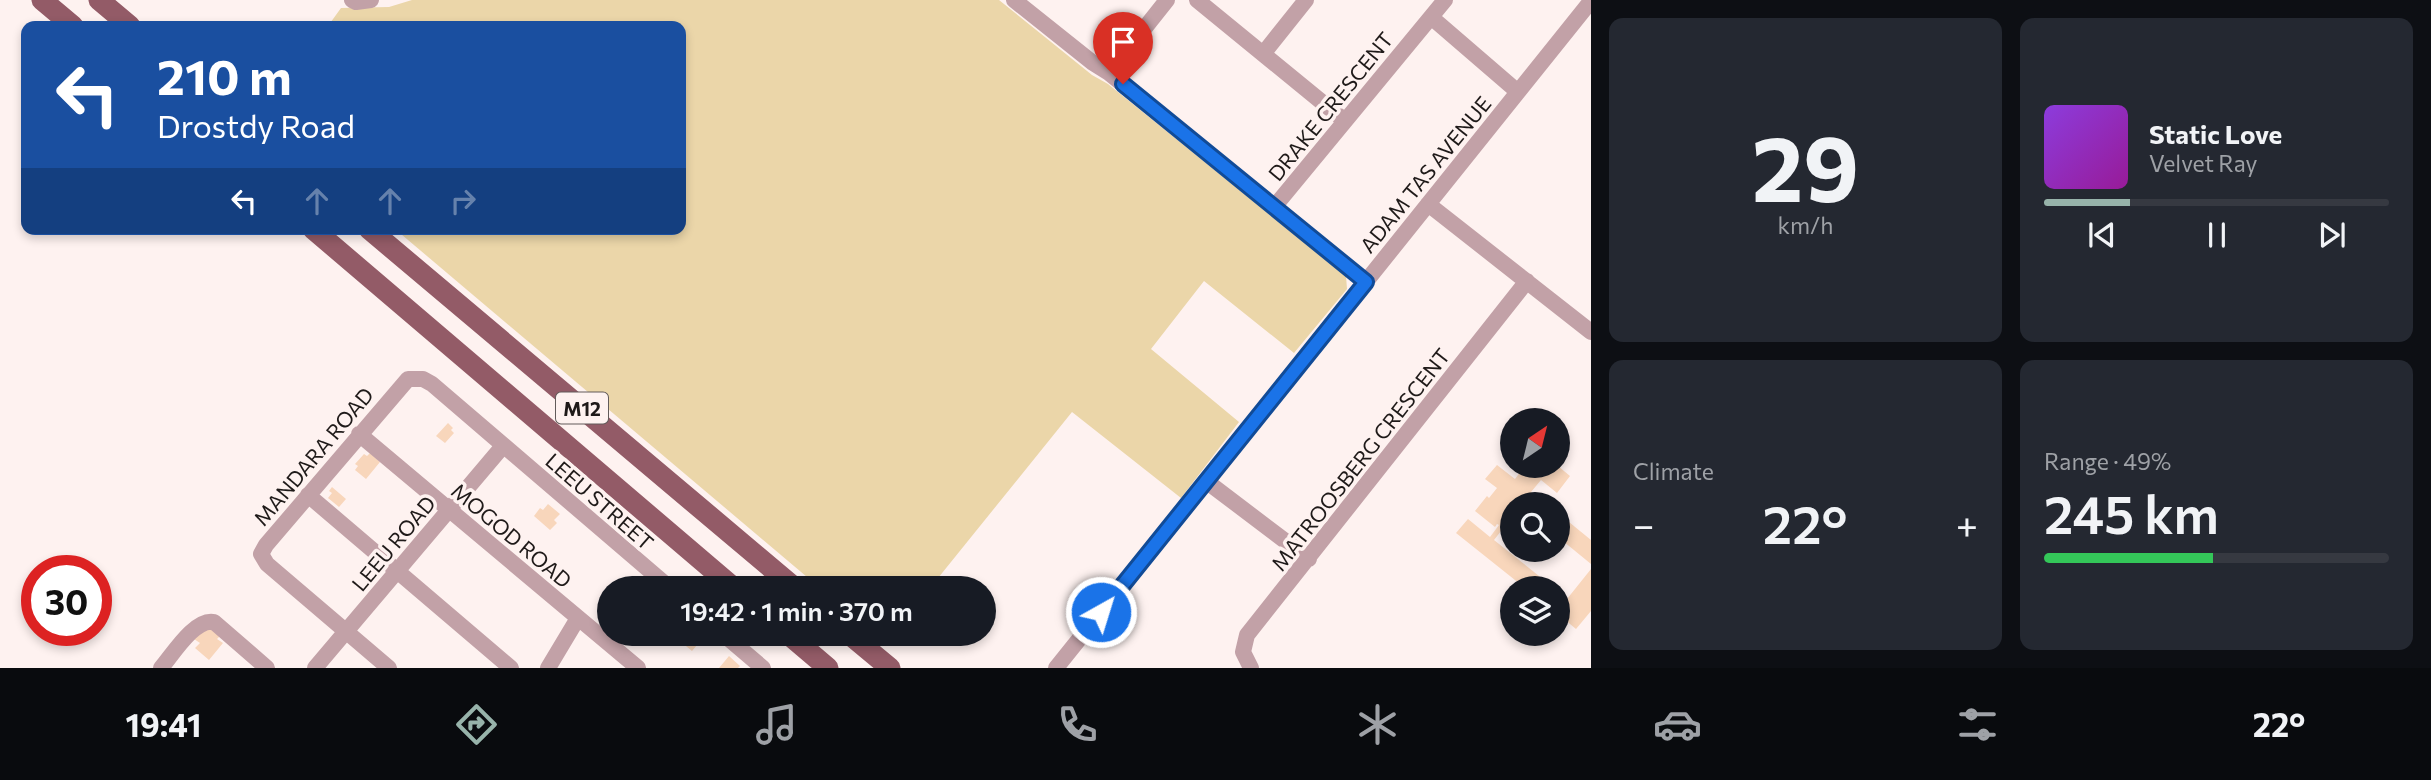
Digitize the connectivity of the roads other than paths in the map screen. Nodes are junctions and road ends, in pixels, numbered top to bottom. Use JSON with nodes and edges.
{"nodes":[{"id":1,"x":42,"y":0,"type":"edge"},
{"id":2,"x":99,"y":0,"type":"edge"},
{"id":3,"x":352,"y":0,"type":"edge"},
{"id":4,"x":372,"y":0,"type":"edge"},
{"id":5,"x":1014,"y":0,"type":"edge"},
{"id":6,"x":1167,"y":0,"type":"edge"},
{"id":7,"x":1197,"y":0,"type":"edge"},
{"id":8,"x":1306,"y":0,"type":"edge"},
{"id":9,"x":1445,"y":0,"type":"edge"},
{"id":10,"x":1591,"y":1,"type":"edge"},
{"id":11,"x":1430,"y":17,"type":"junction"},
{"id":12,"x":67,"y":21,"type":"edge"},
{"id":13,"x":124,"y":21,"type":"edge"},
{"id":14,"x":1585,"y":21,"type":"edge"},
{"id":15,"x":1263,"y":54,"type":"junction"},
{"id":16,"x":1109,"y":73,"type":"junction"},
{"id":17,"x":1518,"y":92,"type":"junction"},
{"id":18,"x":1345,"y":121,"type":"junction"},
{"id":19,"x":1428,"y":204,"type":"junction"},
{"id":20,"x":1275,"y":206,"type":"junction"},
{"id":21,"x":320,"y":235,"type":"edge"},
{"id":22,"x":376,"y":235,"type":"edge"},
{"id":23,"x":1527,"y":281,"type":"junction"},
{"id":24,"x":1366,"y":282,"type":"junction"},
{"id":25,"x":1591,"y":332,"type":"edge"},
{"id":26,"x":359,"y":435,"type":"junction"},
{"id":27,"x":503,"y":446,"type":"junction"},
{"id":28,"x":1206,"y":481,"type":"junction"},
{"id":29,"x":308,"y":495,"type":"junction"},
{"id":30,"x":449,"y":510,"type":"junction"},
{"id":31,"x":1309,"y":559,"type":"junction"},
{"id":32,"x":397,"y":571,"type":"junction"},
{"id":33,"x":656,"y":576,"type":"edge"},
{"id":34,"x":720,"y":576,"type":"edge"},
{"id":35,"x":781,"y":576,"type":"edge"},
{"id":36,"x":578,"y":618,"type":"junction"},
{"id":37,"x":345,"y":632,"type":"junction"},
{"id":38,"x":736,"y":646,"type":"edge"},
{"id":39,"x":802,"y":646,"type":"edge"},
{"id":40,"x":863,"y":646,"type":"edge"},
{"id":41,"x":760,"y":667,"type":"edge"},
{"id":42,"x":161,"y":668,"type":"edge"},
{"id":43,"x":267,"y":668,"type":"edge"},
{"id":44,"x":314,"y":668,"type":"edge"},
{"id":45,"x":389,"y":668,"type":"edge"},
{"id":46,"x":511,"y":668,"type":"edge"},
{"id":47,"x":548,"y":668,"type":"edge"},
{"id":48,"x":638,"y":668,"type":"edge"},
{"id":49,"x":828,"y":668,"type":"edge"},
{"id":50,"x":890,"y":668,"type":"edge"},
{"id":51,"x":1056,"y":668,"type":"edge"},
{"id":52,"x":1251,"y":668,"type":"edge"}],
"edges":[{"from":1,"to":12,"type":"main road"},
{"from":2,"to":13,"type":"main road"},
{"from":3,"to":4,"type":"street"},
{"from":5,"to":16,"type":"street"},
{"from":6,"to":16,"type":"street"},
{"from":7,"to":15,"type":"street"},
{"from":8,"to":15,"type":"street"},
{"from":9,"to":11,"type":"street","name":"DRAKE CRESCENT"},
{"from":10,"to":14,"type":"street","name":"ADAM TAS AVENUE"},
{"from":11,"to":17,"type":"street"},
{"from":11,"to":18,"type":"street","name":"DRAKE CRESCENT"},
{"from":14,"to":17,"type":"street","name":"ADAM TAS AVENUE"},
{"from":15,"to":18,"type":"street"},
{"from":16,"to":20,"type":"street"},
{"from":17,"to":19,"type":"street","name":"ADAM TAS AVENUE"},
{"from":18,"to":20,"type":"street","name":"DRAKE CRESCENT"},
{"from":19,"to":23,"type":"street"},
{"from":19,"to":24,"type":"street","name":"ADAM TAS AVENUE"},
{"from":20,"to":24,"type":"street"},
{"from":21,"to":34,"type":"main road","number":"M12"},
{"from":22,"to":35,"type":"main road","number":"M12"},
{"from":23,"to":25,"type":"street"},
{"from":23,"to":31,"type":"street","name":"MATROOSBERG CRESCENT"},
{"from":24,"to":28,"type":"street","name":"ADAM TAS AVENUE"},
{"from":26,"to":27,"type":"street","name":"MANDARA ROAD"},
{"from":26,"to":29,"type":"street","name":"MANDARA ROAD"},
{"from":26,"to":30,"type":"street","name":"MOGOD ROAD"},
{"from":27,"to":30,"type":"street","name":"LEEU ROAD"},
{"from":27,"to":33,"type":"street","name":"LEEU STREET"},
{"from":28,"to":31,"type":"street"},
{"from":28,"to":51,"type":"street","name":"ADAM TAS AVENUE"},
{"from":29,"to":32,"type":"street"},
{"from":29,"to":37,"type":"street","name":"MANDARA ROAD"},
{"from":30,"to":32,"type":"street","name":"LEEU ROAD"},
{"from":30,"to":36,"type":"street","name":"MOGOD ROAD"},
{"from":31,"to":52,"type":"street","name":"MATROOSBERG CRESCENT"},
{"from":32,"to":37,"type":"street","name":"LEEU ROAD"},
{"from":32,"to":46,"type":"street"},
{"from":36,"to":47,"type":"street"},
{"from":36,"to":48,"type":"street","name":"MOGOD ROAD"},
{"from":37,"to":44,"type":"street","name":"LEEU ROAD"},
{"from":37,"to":45,"type":"street","name":"MANDARA ROAD"},
{"from":38,"to":41,"type":"street"},
{"from":39,"to":49,"type":"main road"},
{"from":40,"to":50,"type":"main road"},
{"from":42,"to":43,"type":"street"}]}
